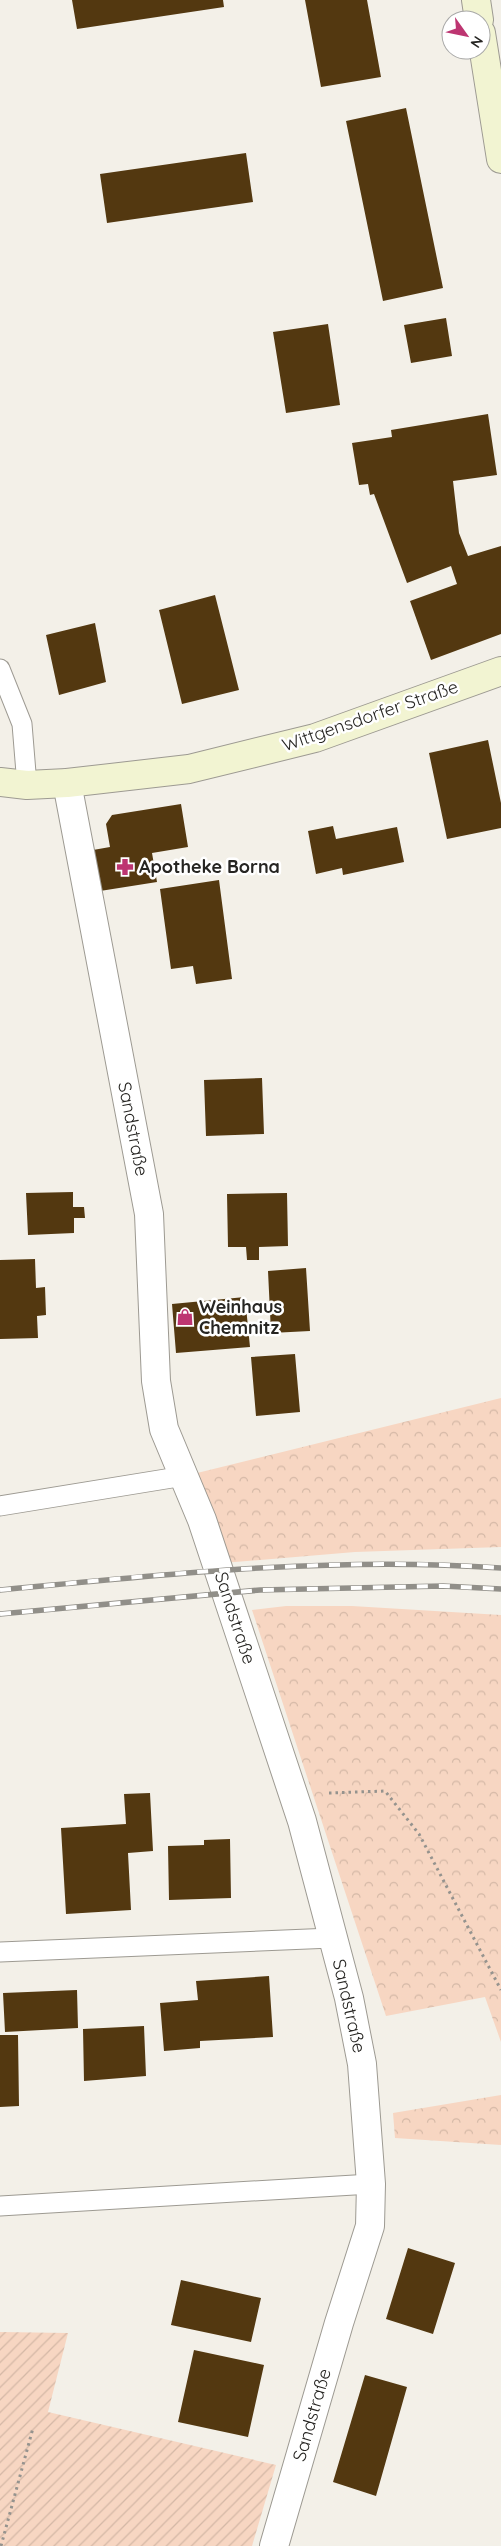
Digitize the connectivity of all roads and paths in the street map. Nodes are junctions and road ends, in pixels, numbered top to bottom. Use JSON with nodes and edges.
{"nodes":[{"id":1,"x":485,"y":60,"type":"edge"},
{"id":2,"x":501,"y":158,"type":"edge"},
{"id":3,"x":0,"y":669,"type":"edge"},
{"id":4,"x":501,"y":671,"type":"edge"},
{"id":5,"x":0,"y":782,"type":"edge"},
{"id":6,"x":67,"y":783,"type":"junction"},
{"id":7,"x":27,"y":785,"type":"junction"},
{"id":8,"x":184,"y":1476,"type":"junction"},
{"id":9,"x":0,"y":1506,"type":"edge"},
{"id":10,"x":292,"y":1794,"type":"junction"},
{"id":11,"x":332,"y":1938,"type":"junction"},
{"id":12,"x":0,"y":1952,"type":"edge"},
{"id":13,"x":501,"y":1990,"type":"edge"},
{"id":14,"x":372,"y":2184,"type":"junction"},
{"id":15,"x":0,"y":2206,"type":"edge"},
{"id":16,"x":33,"y":2428,"type":"dead end"},
{"id":17,"x":2,"y":2546,"type":"edge"},
{"id":18,"x":274,"y":2546,"type":"edge"}],
"edges":[{"from":1,"to":2,"type":"street"},
{"from":3,"to":7,"type":"lane"},
{"from":4,"to":6,"type":"street","name":"Wittgensdorfer Straße"},
{"from":5,"to":7,"type":"street","name":"Wittgensdorfer Straße"},
{"from":6,"to":7,"type":"street","name":"Wittgensdorfer Straße"},
{"from":6,"to":8,"type":"street","name":"Sandstraße"},
{"from":8,"to":9,"type":"lane"},
{"from":8,"to":10,"type":"street","name":"Sandstraße"},
{"from":10,"to":11,"type":"street","name":"Sandstraße"},
{"from":10,"to":13,"type":"path"},
{"from":11,"to":12,"type":"lane"},
{"from":11,"to":14,"type":"street","name":"Sandstraße"},
{"from":14,"to":15,"type":"lane"},
{"from":14,"to":18,"type":"street","name":"Sandstraße"},
{"from":16,"to":17,"type":"path"}]}
